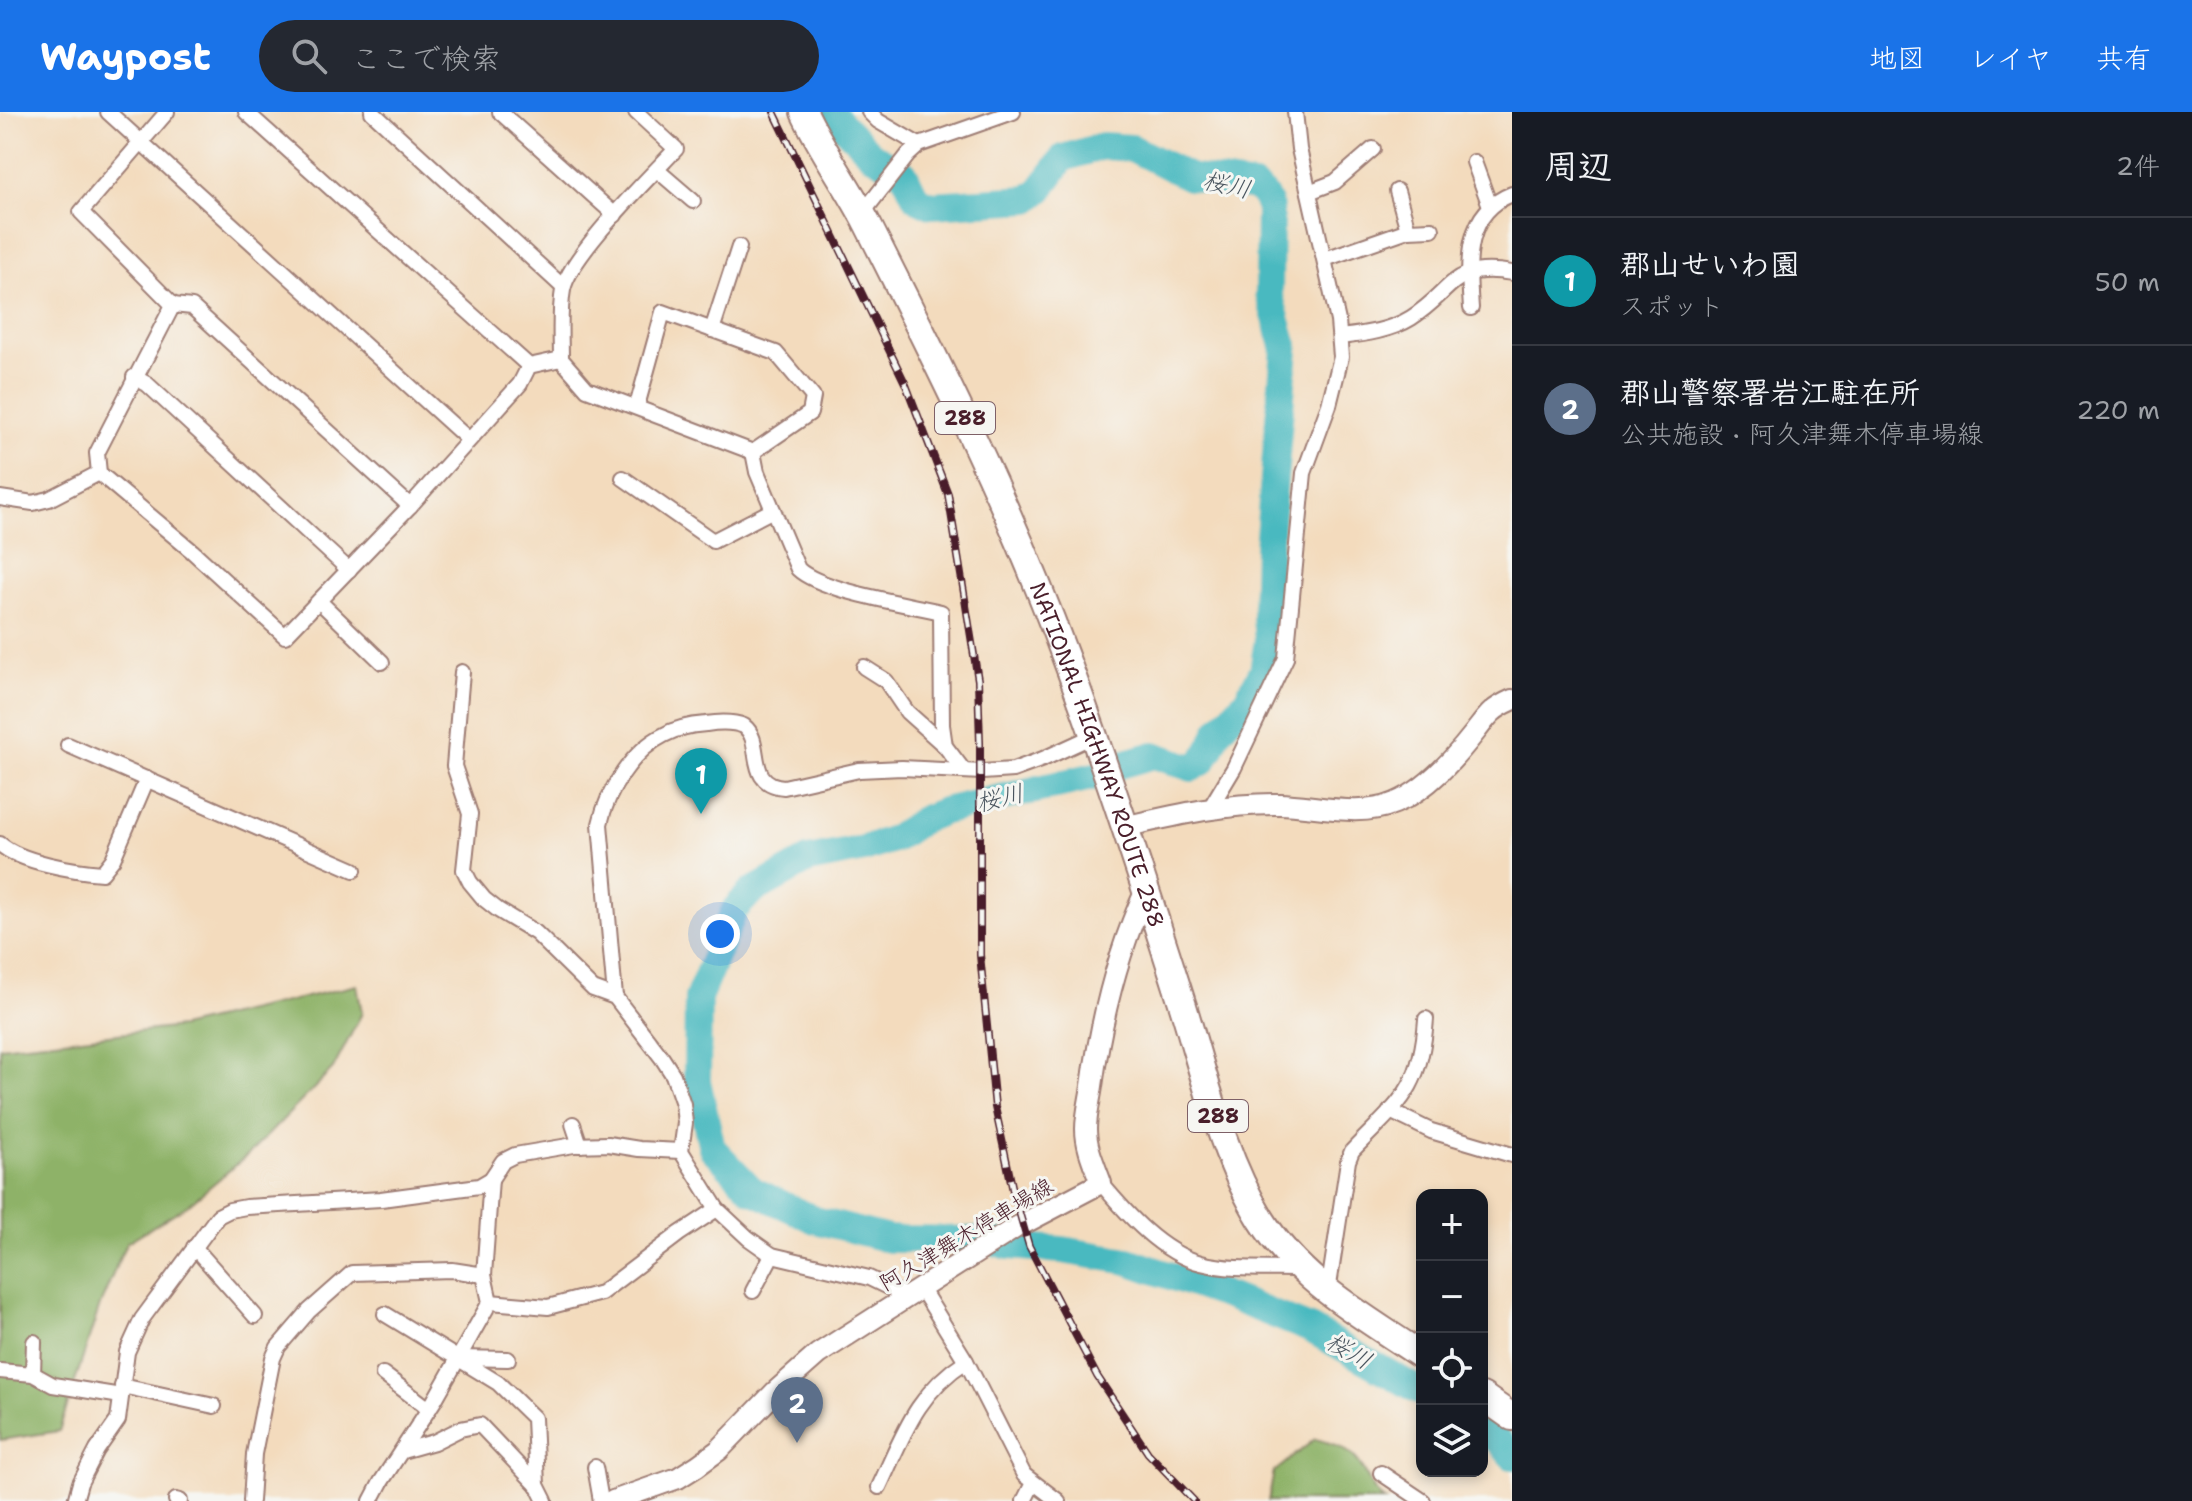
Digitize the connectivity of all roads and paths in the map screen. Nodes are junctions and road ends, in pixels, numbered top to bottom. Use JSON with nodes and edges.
{"nodes":[{"id":1,"x":108,"y":112,"type":"edge"},
{"id":2,"x":167,"y":112,"type":"edge"},
{"id":3,"x":246,"y":112,"type":"edge"},
{"id":4,"x":372,"y":112,"type":"edge"},
{"id":5,"x":500,"y":112,"type":"edge"},
{"id":6,"x":636,"y":112,"type":"edge"},
{"id":7,"x":804,"y":112,"type":"edge"},
{"id":8,"x":869,"y":112,"type":"edge"},
{"id":9,"x":1013,"y":112,"type":"edge"},
{"id":10,"x":1295,"y":112,"type":"edge"},
{"id":11,"x":141,"y":140,"type":"junction"},
{"id":12,"x":1373,"y":149,"type":"dead end"},
{"id":13,"x":914,"y":150,"type":"junction"},
{"id":14,"x":1474,"y":162,"type":"dead end"},
{"id":15,"x":657,"y":170,"type":"junction"},
{"id":16,"x":1397,"y":191,"type":"dead end"},
{"id":17,"x":1309,"y":192,"type":"junction"},
{"id":18,"x":1512,"y":194,"type":"edge"},
{"id":19,"x":693,"y":201,"type":"dead end"},
{"id":20,"x":1490,"y":206,"type":"junction"},
{"id":21,"x":862,"y":214,"type":"junction"},
{"id":22,"x":615,"y":215,"type":"junction"},
{"id":23,"x":1432,"y":229,"type":"dead end"},
{"id":24,"x":1408,"y":230,"type":"junction"},
{"id":25,"x":739,"y":247,"type":"dead end"},
{"id":26,"x":1325,"y":259,"type":"junction"},
{"id":27,"x":1468,"y":273,"type":"junction"},
{"id":28,"x":1512,"y":273,"type":"edge"},
{"id":29,"x":563,"y":287,"type":"junction"},
{"id":30,"x":173,"y":305,"type":"junction"},
{"id":31,"x":1471,"y":308,"type":"dead end"},
{"id":32,"x":712,"y":330,"type":"junction"},
{"id":33,"x":1340,"y":337,"type":"junction"},
{"id":34,"x":561,"y":359,"type":"junction"},
{"id":35,"x":529,"y":366,"type":"junction"},
{"id":36,"x":134,"y":377,"type":"junction"},
{"id":37,"x":637,"y":406,"type":"junction"},
{"id":38,"x":468,"y":439,"type":"junction"},
{"id":39,"x":753,"y":452,"type":"junction"},
{"id":40,"x":99,"y":473,"type":"junction"},
{"id":41,"x":623,"y":478,"type":"dead end"},
{"id":42,"x":0,"y":498,"type":"edge"},
{"id":43,"x":410,"y":506,"type":"junction"},
{"id":44,"x":773,"y":510,"type":"junction"},
{"id":45,"x":349,"y":570,"type":"junction"},
{"id":46,"x":319,"y":601,"type":"junction"},
{"id":47,"x":382,"y":662,"type":"dead end"},
{"id":48,"x":864,"y":667,"type":"dead end"},
{"id":49,"x":462,"y":672,"type":"dead end"},
{"id":50,"x":1512,"y":700,"type":"edge"},
{"id":51,"x":1094,"y":737,"type":"junction"},
{"id":52,"x":68,"y":745,"type":"dead end"},
{"id":53,"x":945,"y":746,"type":"junction"},
{"id":54,"x":964,"y":771,"type":"junction"},
{"id":55,"x":147,"y":779,"type":"junction"},
{"id":56,"x":1210,"y":808,"type":"junction"},
{"id":57,"x":1120,"y":817,"type":"junction"},
{"id":58,"x":0,"y":844,"type":"edge"},
{"id":59,"x":354,"y":870,"type":"dead end"},
{"id":60,"x":1146,"y":890,"type":"junction"},
{"id":61,"x":615,"y":997,"type":"junction"},
{"id":62,"x":1426,"y":1019,"type":"dead end"},
{"id":63,"x":1390,"y":1111,"type":"junction"},
{"id":64,"x":573,"y":1124,"type":"dead end"},
{"id":65,"x":580,"y":1145,"type":"junction"},
{"id":66,"x":681,"y":1151,"type":"junction"},
{"id":67,"x":1512,"y":1155,"type":"edge"},
{"id":68,"x":491,"y":1179,"type":"junction"},
{"id":69,"x":1101,"y":1183,"type":"junction"},
{"id":70,"x":717,"y":1209,"type":"junction"},
{"id":71,"x":194,"y":1247,"type":"junction"},
{"id":72,"x":772,"y":1255,"type":"junction"},
{"id":73,"x":1299,"y":1269,"type":"junction"},
{"id":74,"x":484,"y":1275,"type":"junction"},
{"id":75,"x":753,"y":1291,"type":"dead end"},
{"id":76,"x":1328,"y":1292,"type":"junction"},
{"id":77,"x":915,"y":1293,"type":"junction"},
{"id":78,"x":490,"y":1302,"type":"junction"},
{"id":79,"x":385,"y":1314,"type":"dead end"},
{"id":80,"x":255,"y":1316,"type":"dead end"},
{"id":81,"x":34,"y":1342,"type":"dead end"},
{"id":82,"x":1416,"y":1352,"type":"edge"},
{"id":83,"x":458,"y":1358,"type":"junction"},
{"id":84,"x":508,"y":1359,"type":"dead end"},
{"id":85,"x":966,"y":1361,"type":"junction"},
{"id":86,"x":0,"y":1371,"type":"edge"},
{"id":87,"x":33,"y":1374,"type":"junction"},
{"id":88,"x":383,"y":1374,"type":"dead end"},
{"id":89,"x":122,"y":1391,"type":"junction"},
{"id":90,"x":1488,"y":1400,"type":"edge"},
{"id":91,"x":214,"y":1406,"type":"dead end"},
{"id":92,"x":429,"y":1409,"type":"junction"},
{"id":93,"x":1512,"y":1417,"type":"edge"},
{"id":94,"x":402,"y":1451,"type":"junction"},
{"id":95,"x":595,"y":1467,"type":"dead end"},
{"id":96,"x":1381,"y":1473,"type":"dead end"},
{"id":97,"x":1033,"y":1483,"type":"junction"},
{"id":98,"x":537,"y":1485,"type":"junction"},
{"id":99,"x":879,"y":1487,"type":"dead end"},
{"id":100,"x":75,"y":1501,"type":"edge"},
{"id":101,"x":251,"y":1501,"type":"edge"},
{"id":102,"x":371,"y":1501,"type":"edge"},
{"id":103,"x":545,"y":1501,"type":"edge"},
{"id":104,"x":601,"y":1501,"type":"edge"},
{"id":105,"x":613,"y":1501,"type":"edge"},
{"id":106,"x":1024,"y":1501,"type":"edge"},
{"id":107,"x":1058,"y":1501,"type":"edge"},
{"id":108,"x":1423,"y":1501,"type":"edge"}],
"edges":[{"from":1,"to":11,"type":"street"},
{"from":2,"to":11,"type":"street"},
{"from":3,"to":35,"type":"street"},
{"from":4,"to":29,"type":"street"},
{"from":5,"to":22,"type":"street"},
{"from":6,"to":15,"type":"street"},
{"from":7,"to":21,"type":"highway","name":"NATIONAL HIGHWAY ROUTE 288","number":"288"},
{"from":8,"to":13,"type":"street"},
{"from":9,"to":13,"type":"street"},
{"from":10,"to":17,"type":"street"},
{"from":11,"to":30,"type":"street"},
{"from":11,"to":38,"type":"street"},
{"from":12,"to":17,"type":"street"},
{"from":13,"to":21,"type":"street"},
{"from":14,"to":20,"type":"street"},
{"from":15,"to":19,"type":"street"},
{"from":15,"to":22,"type":"street"},
{"from":16,"to":24,"type":"street"},
{"from":17,"to":26,"type":"street"},
{"from":18,"to":20,"type":"street"},
{"from":20,"to":27,"type":"street"},
{"from":21,"to":51,"type":"highway","name":"NATIONAL HIGHWAY ROUTE 288","number":"288"},
{"from":22,"to":29,"type":"street"},
{"from":23,"to":24,"type":"street"},
{"from":24,"to":26,"type":"street"},
{"from":25,"to":32,"type":"street"},
{"from":26,"to":33,"type":"street"},
{"from":27,"to":28,"type":"street"},
{"from":27,"to":31,"type":"street"},
{"from":27,"to":33,"type":"street"},
{"from":29,"to":34,"type":"street"},
{"from":30,"to":36,"type":"street"},
{"from":30,"to":43,"type":"street"},
{"from":32,"to":37,"type":"street"},
{"from":32,"to":39,"type":"street"},
{"from":33,"to":56,"type":"street"},
{"from":34,"to":35,"type":"street"},
{"from":34,"to":37,"type":"street"},
{"from":35,"to":38,"type":"street"},
{"from":36,"to":40,"type":"street"},
{"from":36,"to":45,"type":"street"},
{"from":37,"to":39,"type":"street"},
{"from":38,"to":43,"type":"street"},
{"from":39,"to":44,"type":"street"},
{"from":40,"to":42,"type":"street"},
{"from":40,"to":46,"type":"street"},
{"from":41,"to":44,"type":"street"},
{"from":43,"to":45,"type":"street"},
{"from":44,"to":53,"type":"street"},
{"from":45,"to":46,"type":"street"},
{"from":46,"to":47,"type":"street"},
{"from":48,"to":53,"type":"street"},
{"from":49,"to":61,"type":"street"},
{"from":50,"to":56,"type":"main road"},
{"from":51,"to":54,"type":"street"},
{"from":51,"to":57,"type":"highway","name":"NATIONAL HIGHWAY ROUTE 288","number":"288"},
{"from":52,"to":55,"type":"street"},
{"from":53,"to":54,"type":"street"},
{"from":54,"to":61,"type":"street"},
{"from":55,"to":58,"type":"street"},
{"from":55,"to":59,"type":"street"},
{"from":56,"to":57,"type":"main road"},
{"from":57,"to":60,"type":"highway","name":"NATIONAL HIGHWAY ROUTE 288","number":"288"},
{"from":60,"to":69,"type":"main road"},
{"from":60,"to":73,"type":"highway","name":"NATIONAL HIGHWAY ROUTE 288","number":"288"},
{"from":61,"to":66,"type":"street"},
{"from":62,"to":63,"type":"street"},
{"from":63,"to":67,"type":"street"},
{"from":63,"to":76,"type":"street"},
{"from":64,"to":65,"type":"street"},
{"from":65,"to":66,"type":"street"},
{"from":65,"to":68,"type":"street"},
{"from":66,"to":70,"type":"street"},
{"from":68,"to":71,"type":"street"},
{"from":68,"to":74,"type":"street"},
{"from":69,"to":73,"type":"street"},
{"from":69,"to":77,"type":"main road","name":"阿久津舞木停車場線"},
{"from":70,"to":72,"type":"street"},
{"from":70,"to":78,"type":"street"},
{"from":71,"to":80,"type":"street"},
{"from":71,"to":89,"type":"street"},
{"from":72,"to":75,"type":"street"},
{"from":72,"to":77,"type":"street"},
{"from":73,"to":76,"type":"highway","name":"NATIONAL HIGHWAY ROUTE 288","number":"288"},
{"from":74,"to":78,"type":"street"},
{"from":74,"to":101,"type":"street"},
{"from":76,"to":82,"type":"highway","name":"NATIONAL HIGHWAY ROUTE 288","number":"288"},
{"from":77,"to":85,"type":"street"},
{"from":77,"to":105,"type":"main road","name":"阿久津舞木停車場線"},
{"from":78,"to":83,"type":"street"},
{"from":79,"to":83,"type":"street"},
{"from":81,"to":87,"type":"street"},
{"from":83,"to":84,"type":"street"},
{"from":83,"to":92,"type":"street"},
{"from":83,"to":98,"type":"street"},
{"from":85,"to":97,"type":"street"},
{"from":85,"to":99,"type":"street"},
{"from":86,"to":87,"type":"street"},
{"from":87,"to":89,"type":"street"},
{"from":88,"to":92,"type":"street"},
{"from":89,"to":91,"type":"street"},
{"from":89,"to":100,"type":"street"},
{"from":90,"to":93,"type":"highway"},
{"from":92,"to":94,"type":"street"},
{"from":94,"to":98,"type":"street"},
{"from":94,"to":102,"type":"street"},
{"from":95,"to":104,"type":"street"},
{"from":96,"to":108,"type":"street"},
{"from":97,"to":106,"type":"street"},
{"from":97,"to":107,"type":"street"},
{"from":98,"to":103,"type":"street"}]}
